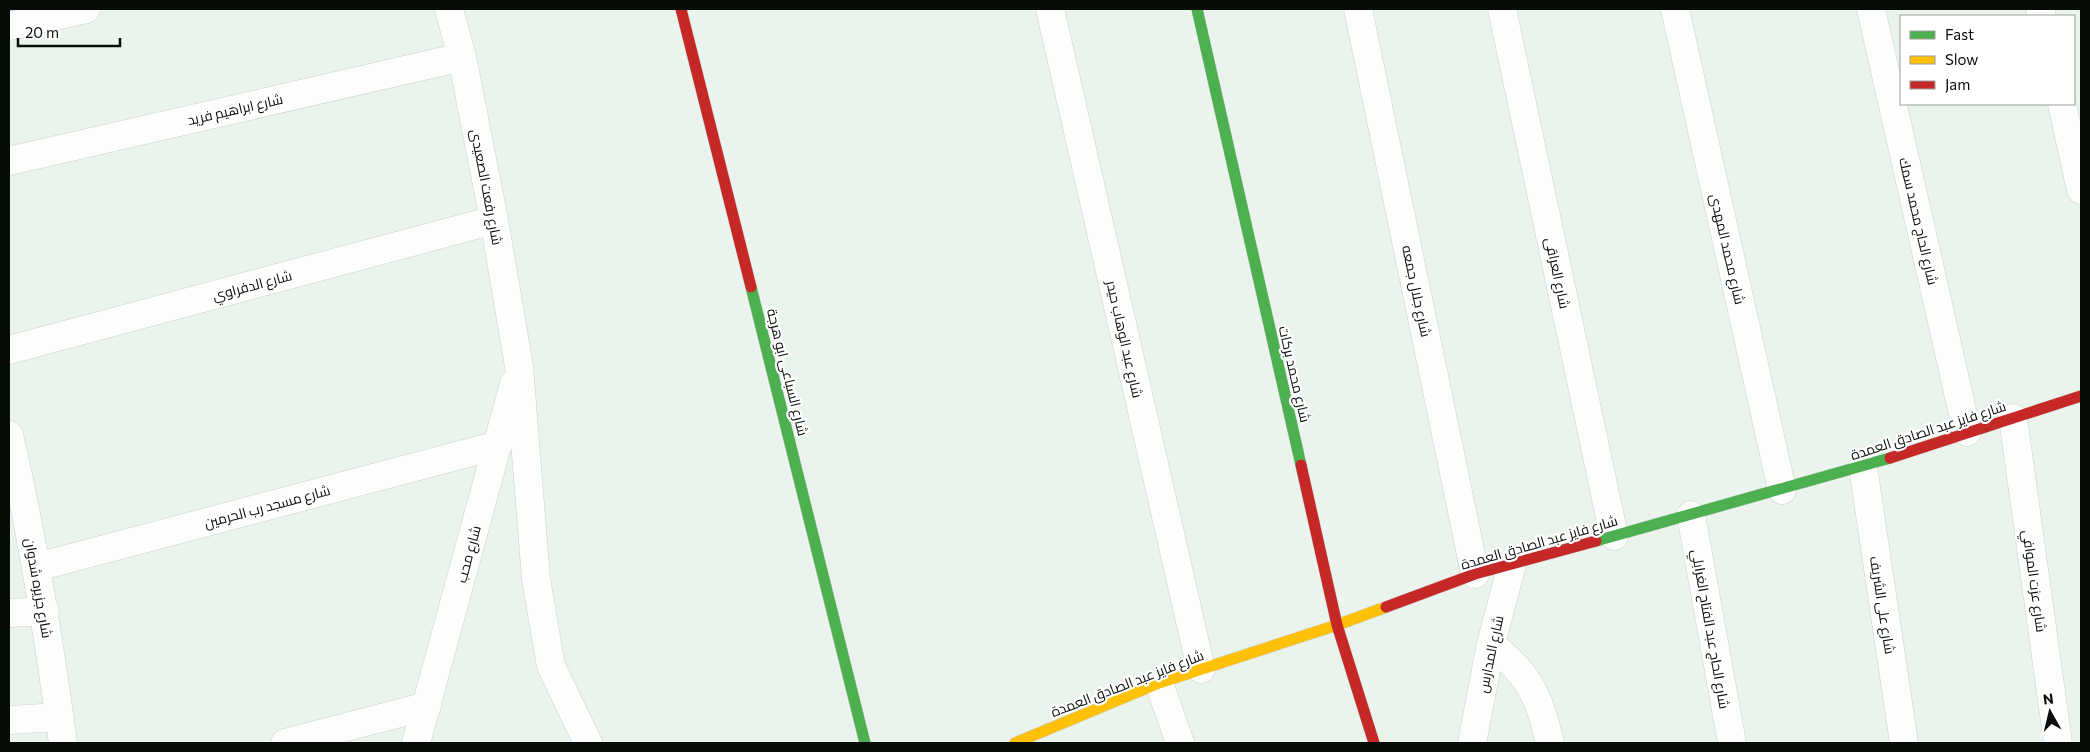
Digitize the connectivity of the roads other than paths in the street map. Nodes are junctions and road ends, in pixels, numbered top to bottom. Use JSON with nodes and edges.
{"nodes":[{"id":1,"x":86,"y":9,"type":"edge"},
{"id":2,"x":449,"y":9,"type":"edge"},
{"id":3,"x":681,"y":9,"type":"edge"},
{"id":4,"x":1050,"y":9,"type":"edge"},
{"id":5,"x":1197,"y":9,"type":"edge"},
{"id":6,"x":1358,"y":9,"type":"edge"},
{"id":7,"x":1502,"y":9,"type":"edge"},
{"id":8,"x":1675,"y":9,"type":"edge"},
{"id":9,"x":1871,"y":9,"type":"edge"},
{"id":10,"x":9,"y":26,"type":"edge"},
{"id":11,"x":462,"y":58,"type":"junction"},
{"id":12,"x":2062,"y":105,"type":"edge"},
{"id":13,"x":9,"y":161,"type":"edge"},
{"id":14,"x":2081,"y":190,"type":"edge"},
{"id":15,"x":494,"y":220,"type":"junction"},
{"id":16,"x":9,"y":350,"type":"edge"},
{"id":17,"x":519,"y":366,"type":"junction"},
{"id":18,"x":2081,"y":396,"type":"edge"},
{"id":19,"x":2013,"y":418,"type":"junction"},
{"id":20,"x":1966,"y":432,"type":"junction"},
{"id":21,"x":9,"y":435,"type":"edge"},
{"id":22,"x":498,"y":445,"type":"junction"},
{"id":23,"x":1862,"y":467,"type":"junction"},
{"id":24,"x":14,"y":477,"type":"edge"},
{"id":25,"x":1782,"y":490,"type":"junction"},
{"id":26,"x":1691,"y":514,"type":"junction"},
{"id":27,"x":1614,"y":536,"type":"junction"},
{"id":28,"x":1512,"y":564,"type":"junction"},
{"id":29,"x":36,"y":568,"type":"junction"},
{"id":30,"x":1475,"y":574,"type":"junction"},
{"id":31,"x":45,"y":611,"type":"junction"},
{"id":32,"x":9,"y":612,"type":"edge"},
{"id":33,"x":1337,"y":625,"type":"junction"},
{"id":34,"x":1491,"y":644,"type":"junction"},
{"id":35,"x":1201,"y":669,"type":"junction"},
{"id":36,"x":1159,"y":683,"type":"junction"},
{"id":37,"x":426,"y":706,"type":"junction"},
{"id":38,"x":9,"y":720,"type":"edge"},
{"id":39,"x":61,"y":730,"type":"edge"},
{"id":40,"x":285,"y":743,"type":"edge"},
{"id":41,"x":416,"y":743,"type":"edge"},
{"id":42,"x":588,"y":743,"type":"edge"},
{"id":43,"x":866,"y":743,"type":"edge"},
{"id":44,"x":1015,"y":743,"type":"edge"},
{"id":45,"x":1180,"y":743,"type":"edge"},
{"id":46,"x":1374,"y":743,"type":"edge"},
{"id":47,"x":1472,"y":743,"type":"edge"},
{"id":48,"x":1550,"y":743,"type":"edge"},
{"id":49,"x":1732,"y":743,"type":"edge"},
{"id":50,"x":1904,"y":743,"type":"edge"},
{"id":51,"x":2058,"y":743,"type":"edge"}],
"edges":[{"from":1,"to":10,"type":"street"},
{"from":2,"to":11,"type":"street","name":"شارع رفعت الصعيدى"},
{"from":3,"to":43,"type":"street","name":"شارع السباعى ابو هرجة"},
{"from":4,"to":35,"type":"street","name":"شارع عبد الوهاب حيدر"},
{"from":5,"to":33,"type":"street","name":"شارع محمد بركات"},
{"from":6,"to":30,"type":"street","name":"شارع جلال جمعه"},
{"from":7,"to":27,"type":"street","name":"شارع العراقى"},
{"from":8,"to":25,"type":"street","name":"شارع محمد المهدى"},
{"from":9,"to":20,"type":"street","name":"شارع الحاج محمد سمك"},
{"from":11,"to":13,"type":"street","name":"شارع ابراهيم فريد"},
{"from":11,"to":15,"type":"street","name":"شارع رفعت الصعيدى"},
{"from":12,"to":14,"type":"street"},
{"from":15,"to":16,"type":"street","name":"شارع الدفراوي"},
{"from":15,"to":17,"type":"street","name":"شارع رفعت الصعيدى"},
{"from":17,"to":22,"type":"street","name":"شارع محب"},
{"from":17,"to":42,"type":"street","name":"شارع رفعت الصعيدى"},
{"from":18,"to":19,"type":"street","name":"شارع فايز عبد الصادق العمدة"},
{"from":19,"to":20,"type":"street","name":"شارع فايز عبد الصادق العمدة"},
{"from":19,"to":51,"type":"street","name":"شارع عزت الموافي"},
{"from":20,"to":23,"type":"street","name":"شارع فايز عبد الصادق العمدة"},
{"from":21,"to":24,"type":"street","name":"شارع جزيره شدوان"},
{"from":22,"to":29,"type":"street","name":"شارع مسجد رب الحرمين"},
{"from":22,"to":37,"type":"street","name":"شارع محب"},
{"from":23,"to":25,"type":"street","name":"شارع فايز عبد الصادق العمدة"},
{"from":23,"to":50,"type":"street","name":"شارع على الشريف"},
{"from":24,"to":29,"type":"street","name":"شارع جزيره شدوان"},
{"from":25,"to":26,"type":"street","name":"شارع فايز عبد الصادق العمدة"},
{"from":26,"to":27,"type":"street","name":"شارع فايز عبد الصادق العمدة"},
{"from":26,"to":49,"type":"street","name":"شارع الحاج عبد الفتاح الغرابلي"},
{"from":27,"to":28,"type":"street","name":"شارع فايز عبد الصادق العمدة"},
{"from":28,"to":30,"type":"street","name":"شارع فايز عبد الصادق العمدة"},
{"from":28,"to":34,"type":"street","name":"شارع المدارس"},
{"from":29,"to":31,"type":"street","name":"شارع جزيره شدوان"},
{"from":30,"to":33,"type":"street","name":"شارع فايز عبد الصادق العمدة"},
{"from":31,"to":32,"type":"street"},
{"from":31,"to":39,"type":"street","name":"شارع جزيره شدوان"},
{"from":33,"to":35,"type":"street","name":"شارع فايز عبد الصادق العمدة"},
{"from":33,"to":46,"type":"street","name":"شارع محمد بركات"},
{"from":34,"to":47,"type":"street","name":"شارع المدارس"},
{"from":34,"to":48,"type":"street"},
{"from":35,"to":36,"type":"street","name":"شارع فايز عبد الصادق العمدة"},
{"from":36,"to":44,"type":"street","name":"شارع فايز عبد الصادق العمدة"},
{"from":36,"to":45,"type":"street"},
{"from":37,"to":40,"type":"street"},
{"from":37,"to":41,"type":"street","name":"شارع محب"},
{"from":38,"to":39,"type":"street"}]}
